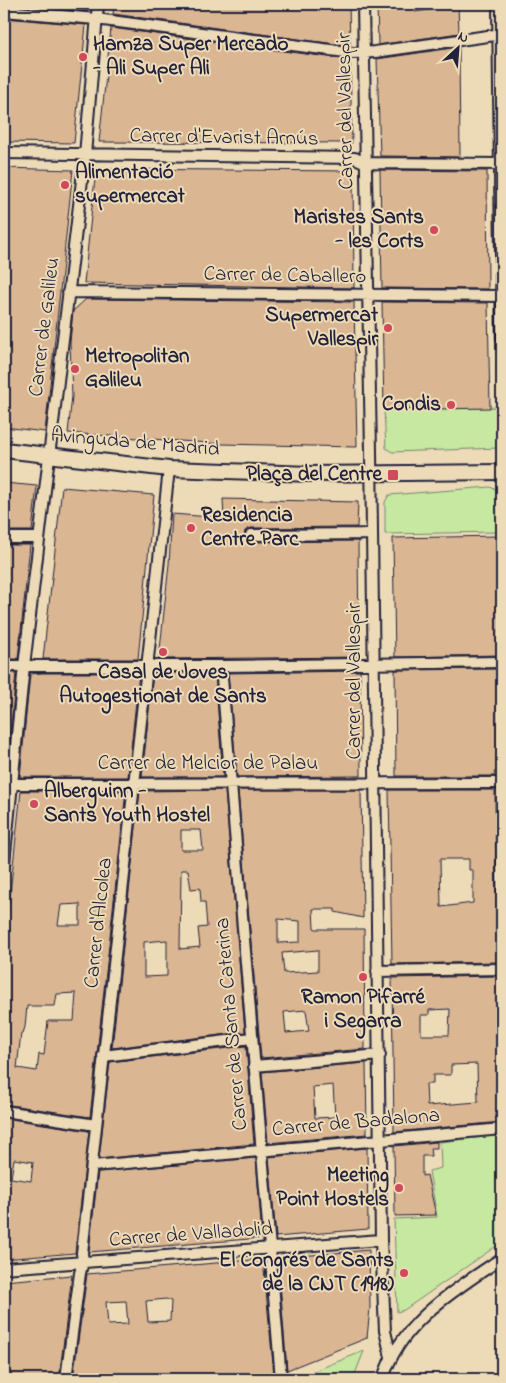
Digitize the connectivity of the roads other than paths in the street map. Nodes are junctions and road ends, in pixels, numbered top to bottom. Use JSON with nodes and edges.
{"nodes":[{"id":1,"x":98,"y":4,"type":"edge"},
{"id":2,"x":363,"y":4,"type":"edge"},
{"id":3,"x":498,"y":4,"type":"edge"},
{"id":4,"x":4,"y":11,"type":"edge"},
{"id":5,"x":96,"y":19,"type":"junction"},
{"id":6,"x":500,"y":34,"type":"edge"},
{"id":7,"x":364,"y":53,"type":"junction"},
{"id":8,"x":4,"y":153,"type":"edge"},
{"id":9,"x":84,"y":154,"type":"junction"},
{"id":10,"x":366,"y":163,"type":"junction"},
{"id":11,"x":501,"y":163,"type":"edge"},
{"id":12,"x":68,"y":292,"type":"junction"},
{"id":13,"x":368,"y":295,"type":"junction"},
{"id":14,"x":502,"y":296,"type":"edge"},
{"id":15,"x":502,"y":338,"type":"edge"},
{"id":16,"x":4,"y":450,"type":"edge"},
{"id":17,"x":50,"y":455,"type":"junction"},
{"id":18,"x":168,"y":469,"type":"junction"},
{"id":19,"x":502,"y":472,"type":"edge"},
{"id":20,"x":372,"y":473,"type":"junction"},
{"id":21,"x":372,"y":534,"type":"junction"},
{"id":22,"x":251,"y":535,"type":"dead end"},
{"id":23,"x":4,"y":538,"type":"edge"},
{"id":24,"x":39,"y":538,"type":"junction"},
{"id":25,"x":502,"y":662,"type":"edge"},
{"id":26,"x":374,"y":664,"type":"junction"},
{"id":27,"x":4,"y":666,"type":"edge"},
{"id":28,"x":24,"y":666,"type":"junction"},
{"id":29,"x":146,"y":666,"type":"junction"},
{"id":30,"x":221,"y":666,"type":"junction"},
{"id":31,"x":374,"y":782,"type":"junction"},
{"id":32,"x":232,"y":783,"type":"junction"},
{"id":33,"x":502,"y":783,"type":"edge"},
{"id":34,"x":8,"y":784,"type":"edge"},
{"id":35,"x":133,"y":784,"type":"junction"},
{"id":36,"x":4,"y":863,"type":"edge"},
{"id":37,"x":502,"y":968,"type":"edge"},
{"id":38,"x":378,"y":971,"type":"junction"},
{"id":39,"x":252,"y":1038,"type":"junction"},
{"id":40,"x":380,"y":1055,"type":"junction"},
{"id":41,"x":103,"y":1056,"type":"junction"},
{"id":42,"x":254,"y":1066,"type":"junction"},
{"id":43,"x":4,"y":1111,"type":"edge"},
{"id":44,"x":96,"y":1125,"type":"junction"},
{"id":45,"x":502,"y":1129,"type":"edge"},
{"id":46,"x":380,"y":1140,"type":"junction"},
{"id":47,"x":261,"y":1151,"type":"junction"},
{"id":48,"x":93,"y":1166,"type":"junction"},
{"id":49,"x":381,"y":1240,"type":"junction"},
{"id":50,"x":269,"y":1249,"type":"junction"},
{"id":51,"x":502,"y":1258,"type":"edge"},
{"id":52,"x":83,"y":1262,"type":"junction"},
{"id":53,"x":4,"y":1268,"type":"edge"},
{"id":54,"x":390,"y":1357,"type":"junction"},
{"id":55,"x":66,"y":1379,"type":"edge"},
{"id":56,"x":281,"y":1379,"type":"edge"},
{"id":57,"x":383,"y":1379,"type":"edge"}],
"edges":[{"from":1,"to":5,"type":"street","name":"Carrer de Galileu"},
{"from":2,"to":7,"type":"street","name":"Carrer del Vallespir"},
{"from":3,"to":6,"type":"street"},
{"from":4,"to":5,"type":"street"},
{"from":5,"to":7,"type":"street"},
{"from":5,"to":9,"type":"street","name":"Carrer de Galileu"},
{"from":6,"to":7,"type":"street"},
{"from":6,"to":11,"type":"street"},
{"from":7,"to":10,"type":"street","name":"Carrer del Vallespir"},
{"from":8,"to":9,"type":"street","name":"Carrer d'Evarist Arnús"},
{"from":9,"to":10,"type":"street","name":"Carrer d'Evarist Arnús"},
{"from":9,"to":12,"type":"street","name":"Carrer de Galileu"},
{"from":10,"to":11,"type":"street","name":"Carrer d'Evarist Arnús"},
{"from":10,"to":13,"type":"street","name":"Carrer del Vallespir"},
{"from":11,"to":14,"type":"street"},
{"from":12,"to":13,"type":"street","name":"Carrer de Caballero"},
{"from":12,"to":17,"type":"street","name":"Carrer de Galileu"},
{"from":13,"to":14,"type":"street","name":"Carrer de Caballero"},
{"from":13,"to":20,"type":"street","name":"Carrer del Vallespir"},
{"from":14,"to":15,"type":"street"},
{"from":16,"to":17,"type":"main road","name":"Avinguda de Madrid"},
{"from":17,"to":18,"type":"main road","name":"Avinguda de Madrid"},
{"from":17,"to":24,"type":"street","name":"Carrer de Galileu"},
{"from":18,"to":20,"type":"main road","name":"Avinguda de Madrid"},
{"from":18,"to":29,"type":"street","name":"Carrer d'Alcolea"},
{"from":19,"to":20,"type":"main road","name":"Avinguda de Madrid"},
{"from":20,"to":21,"type":"street","name":"Carrer del Vallespir"},
{"from":21,"to":22,"type":"street"},
{"from":21,"to":26,"type":"street","name":"Carrer del Vallespir"},
{"from":23,"to":24,"type":"street"},
{"from":24,"to":28,"type":"street","name":"Carrer de Galileu"},
{"from":25,"to":26,"type":"street"},
{"from":26,"to":30,"type":"street"},
{"from":26,"to":31,"type":"street","name":"Carrer del Vallespir"},
{"from":27,"to":28,"type":"street"},
{"from":28,"to":29,"type":"street"},
{"from":28,"to":34,"type":"street","name":"Carrer de Galileu"},
{"from":29,"to":30,"type":"street"},
{"from":29,"to":35,"type":"street","name":"Carrer d'Alcolea"},
{"from":30,"to":32,"type":"street","name":"Carrer de Santa Caterina"},
{"from":31,"to":32,"type":"street","name":"Carrer de Melcior de Palau"},
{"from":31,"to":33,"type":"street","name":"Carrer de Melcior de Palau"},
{"from":31,"to":38,"type":"street","name":"Carrer del Vallespir"},
{"from":32,"to":35,"type":"street","name":"Carrer de Melcior de Palau"},
{"from":32,"to":39,"type":"street","name":"Carrer de Santa Caterina"},
{"from":34,"to":35,"type":"street","name":"Carrer de Melcior de Palau"},
{"from":34,"to":36,"type":"street","name":"Carrer de Galileu"},
{"from":35,"to":41,"type":"street","name":"Carrer d'Alcolea"},
{"from":37,"to":38,"type":"street"},
{"from":38,"to":40,"type":"street","name":"Carrer del Vallespir"},
{"from":39,"to":41,"type":"street"},
{"from":39,"to":42,"type":"street","name":"Carrer de Santa Caterina"},
{"from":40,"to":42,"type":"street"},
{"from":40,"to":46,"type":"street","name":"Carrer del Vallespir"},
{"from":41,"to":44,"type":"street","name":"Carrer d'Alcolea"},
{"from":42,"to":47,"type":"street","name":"Carrer de Santa Caterina"},
{"from":43,"to":44,"type":"street"},
{"from":44,"to":48,"type":"street","name":"Carrer d'Alcolea"},
{"from":45,"to":46,"type":"street","name":"Carrer de Badalona"},
{"from":46,"to":47,"type":"street","name":"Carrer de Badalona"},
{"from":46,"to":49,"type":"street","name":"Carrer del Vallespir"},
{"from":47,"to":48,"type":"street","name":"Carrer de Badalona"},
{"from":47,"to":50,"type":"street","name":"Carrer de Santa Caterina"},
{"from":48,"to":52,"type":"street","name":"Carrer d'Alcolea"},
{"from":49,"to":50,"type":"street","name":"Carrer de Valladolid"},
{"from":49,"to":54,"type":"street","name":"Carrer del Vallespir"},
{"from":50,"to":52,"type":"street","name":"Carrer de Valladolid"},
{"from":50,"to":56,"type":"street","name":"Carrer de Santa Caterina"},
{"from":51,"to":54,"type":"street"},
{"from":52,"to":53,"type":"street","name":"Carrer de Valladolid"},
{"from":52,"to":55,"type":"street","name":"Carrer d'Alcolea"},
{"from":54,"to":57,"type":"street"}]}
